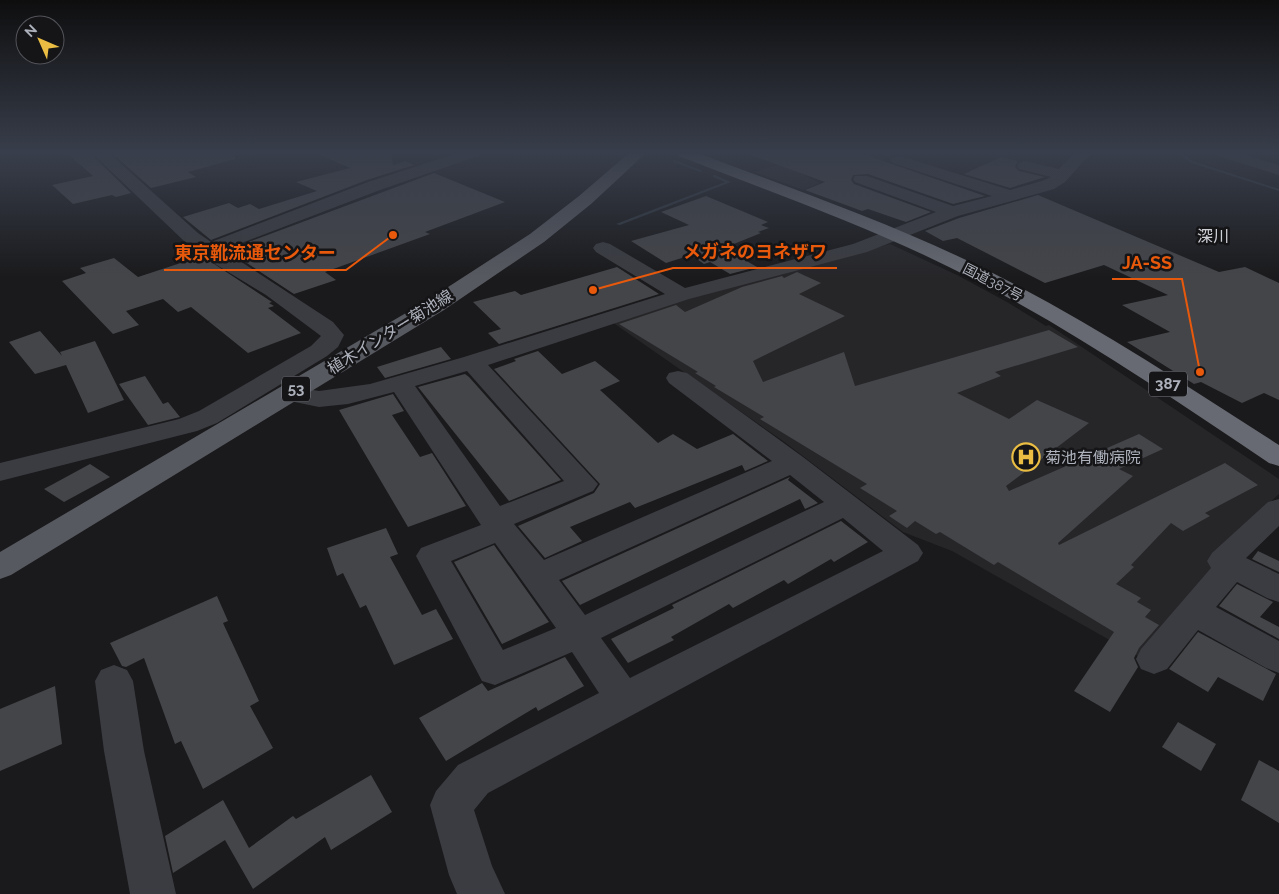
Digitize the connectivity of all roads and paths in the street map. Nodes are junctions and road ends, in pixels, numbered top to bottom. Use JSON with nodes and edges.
{"nodes":[{"id":1,"x":145,"y":195,"type":"edge"},
{"id":2,"x":351,"y":195,"type":"edge"},
{"id":3,"x":591,"y":195,"type":"edge"},
{"id":4,"x":790,"y":195,"type":"edge"},
{"id":5,"x":904,"y":195,"type":"edge"},
{"id":6,"x":1007,"y":195,"type":"edge"},
{"id":7,"x":952,"y":212,"type":"junction"},
{"id":8,"x":892,"y":235,"type":"junction"},
{"id":9,"x":602,"y":248,"type":"dead end"},
{"id":10,"x":209,"y":249,"type":"junction"},
{"id":11,"x":682,"y":295,"type":"junction"},
{"id":12,"x":472,"y":362,"type":"junction"},
{"id":13,"x":678,"y":378,"type":"dead end"},
{"id":14,"x":400,"y":383,"type":"junction"},
{"id":15,"x":289,"y":394,"type":"junction"},
{"id":16,"x":208,"y":417,"type":"junction"},
{"id":17,"x":250,"y":417,"type":"junction"},
{"id":18,"x":1279,"y":457,"type":"edge"},
{"id":19,"x":793,"y":463,"type":"junction"},
{"id":20,"x":0,"y":472,"type":"edge"},
{"id":21,"x":846,"y":504,"type":"junction"},
{"id":22,"x":1279,"y":509,"type":"edge"},
{"id":23,"x":498,"y":525,"type":"junction"},
{"id":24,"x":1232,"y":565,"type":"junction"},
{"id":25,"x":0,"y":567,"type":"edge"},
{"id":26,"x":538,"y":576,"type":"junction"},
{"id":27,"x":1279,"y":588,"type":"edge"},
{"id":28,"x":1194,"y":611,"type":"junction"},
{"id":29,"x":578,"y":634,"type":"junction"},
{"id":30,"x":1279,"y":658,"type":"edge"},
{"id":31,"x":1154,"y":659,"type":"dead end"},
{"id":32,"x":114,"y":680,"type":"dead end"},
{"id":33,"x":624,"y":699,"type":"junction"},
{"id":34,"x":152,"y":894,"type":"edge"},
{"id":35,"x":482,"y":894,"type":"edge"}],
"edges":[{"from":1,"to":10,"type":"street"},
{"from":2,"to":10,"type":"street"},
{"from":3,"to":15,"type":"main road","name":"植木インター菊池線","number":"53"},
{"from":4,"to":8,"type":"highway","name":"国道387号","number":"387"},
{"from":5,"to":7,"type":"street"},
{"from":6,"to":7,"type":"street"},
{"from":7,"to":8,"type":"street"},
{"from":8,"to":11,"type":"street"},
{"from":8,"to":18,"type":"highway","name":"国道387号","number":"387"},
{"from":9,"to":11,"type":"street"},
{"from":10,"to":16,"type":"street"},
{"from":11,"to":12,"type":"street"},
{"from":12,"to":14,"type":"street"},
{"from":12,"to":23,"type":"street"},
{"from":13,"to":19,"type":"street"},
{"from":14,"to":15,"type":"street"},
{"from":14,"to":23,"type":"street"},
{"from":15,"to":17,"type":"main road","name":"植木インター菊池線","number":"53"},
{"from":16,"to":17,"type":"street"},
{"from":16,"to":20,"type":"street"},
{"from":17,"to":25,"type":"main road","name":"植木インター菊池線","number":"53"},
{"from":19,"to":21,"type":"street"},
{"from":19,"to":26,"type":"street"},
{"from":21,"to":29,"type":"street"},
{"from":21,"to":33,"type":"street"},
{"from":22,"to":24,"type":"street"},
{"from":23,"to":26,"type":"street"},
{"from":23,"to":29,"type":"street"},
{"from":24,"to":27,"type":"street"},
{"from":24,"to":28,"type":"street"},
{"from":26,"to":29,"type":"street"},
{"from":28,"to":30,"type":"street"},
{"from":28,"to":31,"type":"street"},
{"from":29,"to":33,"type":"street"},
{"from":32,"to":34,"type":"street"},
{"from":33,"to":35,"type":"street"}]}
